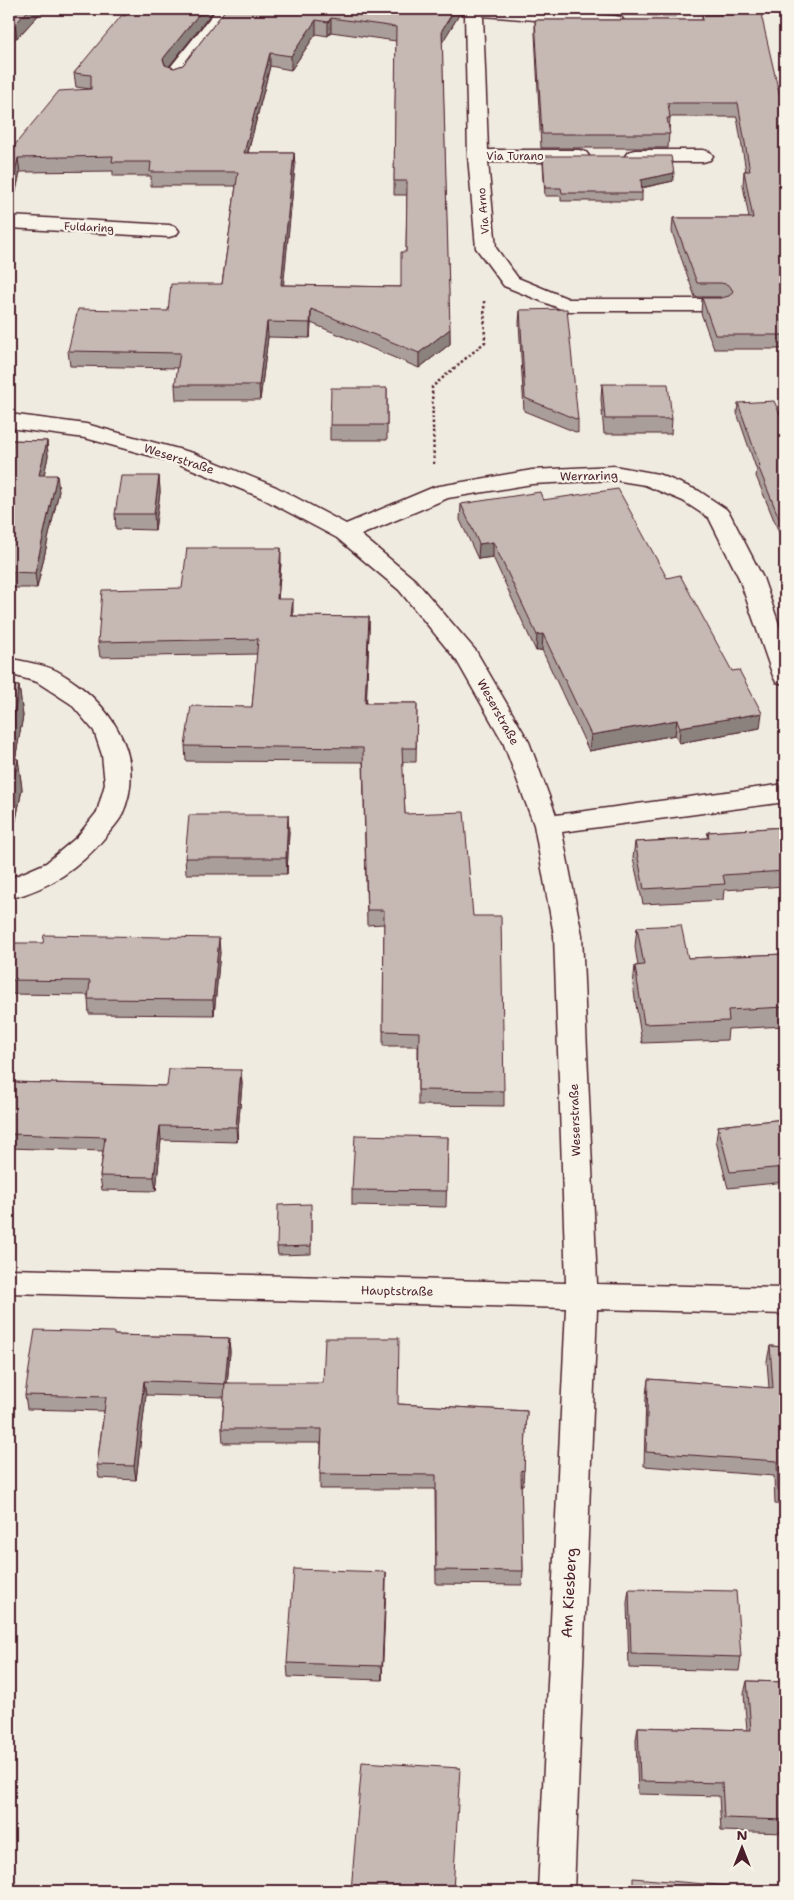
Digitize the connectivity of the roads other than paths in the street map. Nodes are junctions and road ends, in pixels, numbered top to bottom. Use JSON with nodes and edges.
{"nodes":[{"id":1,"x":226,"y":9,"type":"edge"},
{"id":2,"x":470,"y":10,"type":"edge"},
{"id":3,"x":636,"y":22,"type":"edge"},
{"id":4,"x":175,"y":74,"type":"edge"},
{"id":5,"x":478,"y":156,"type":"junction"},
{"id":6,"x":595,"y":156,"type":"edge"},
{"id":7,"x":615,"y":156,"type":"edge"},
{"id":8,"x":703,"y":156,"type":"dead end"},
{"id":9,"x":9,"y":222,"type":"edge"},
{"id":10,"x":169,"y":231,"type":"dead end"},
{"id":11,"x":719,"y":304,"type":"edge"},
{"id":12,"x":9,"y":421,"type":"edge"},
{"id":13,"x":346,"y":533,"type":"junction"},
{"id":14,"x":9,"y":666,"type":"edge"},
{"id":15,"x":785,"y":676,"type":"edge"},
{"id":16,"x":785,"y":793,"type":"edge"},
{"id":17,"x":547,"y":825,"type":"junction"},
{"id":18,"x":9,"y":890,"type":"edge"},
{"id":19,"x":9,"y":1281,"type":"edge"},
{"id":20,"x":582,"y":1295,"type":"junction"},
{"id":21,"x":785,"y":1301,"type":"edge"},
{"id":22,"x":556,"y":1891,"type":"edge"}],
"edges":[{"from":1,"to":4,"type":"street"},
{"from":2,"to":3,"type":"street","name":"Via Arno"},
{"from":2,"to":5,"type":"street","name":"Via Arno"},
{"from":5,"to":6,"type":"street","name":"Via Turano"},
{"from":5,"to":11,"type":"street","name":"Via Arno"},
{"from":7,"to":8,"type":"street"},
{"from":9,"to":10,"type":"street","name":"Fuldaring"},
{"from":12,"to":13,"type":"street","name":"Weserstraße"},
{"from":13,"to":15,"type":"street","name":"Werraring"},
{"from":13,"to":17,"type":"street","name":"Weserstraße"},
{"from":14,"to":18,"type":"street"},
{"from":16,"to":17,"type":"street"},
{"from":17,"to":20,"type":"street","name":"Weserstraße"},
{"from":19,"to":20,"type":"street","name":"Hauptstraße"},
{"from":20,"to":21,"type":"street","name":"Hauptstraße"},
{"from":20,"to":22,"type":"street","name":"Am Kiesberg"}]}
